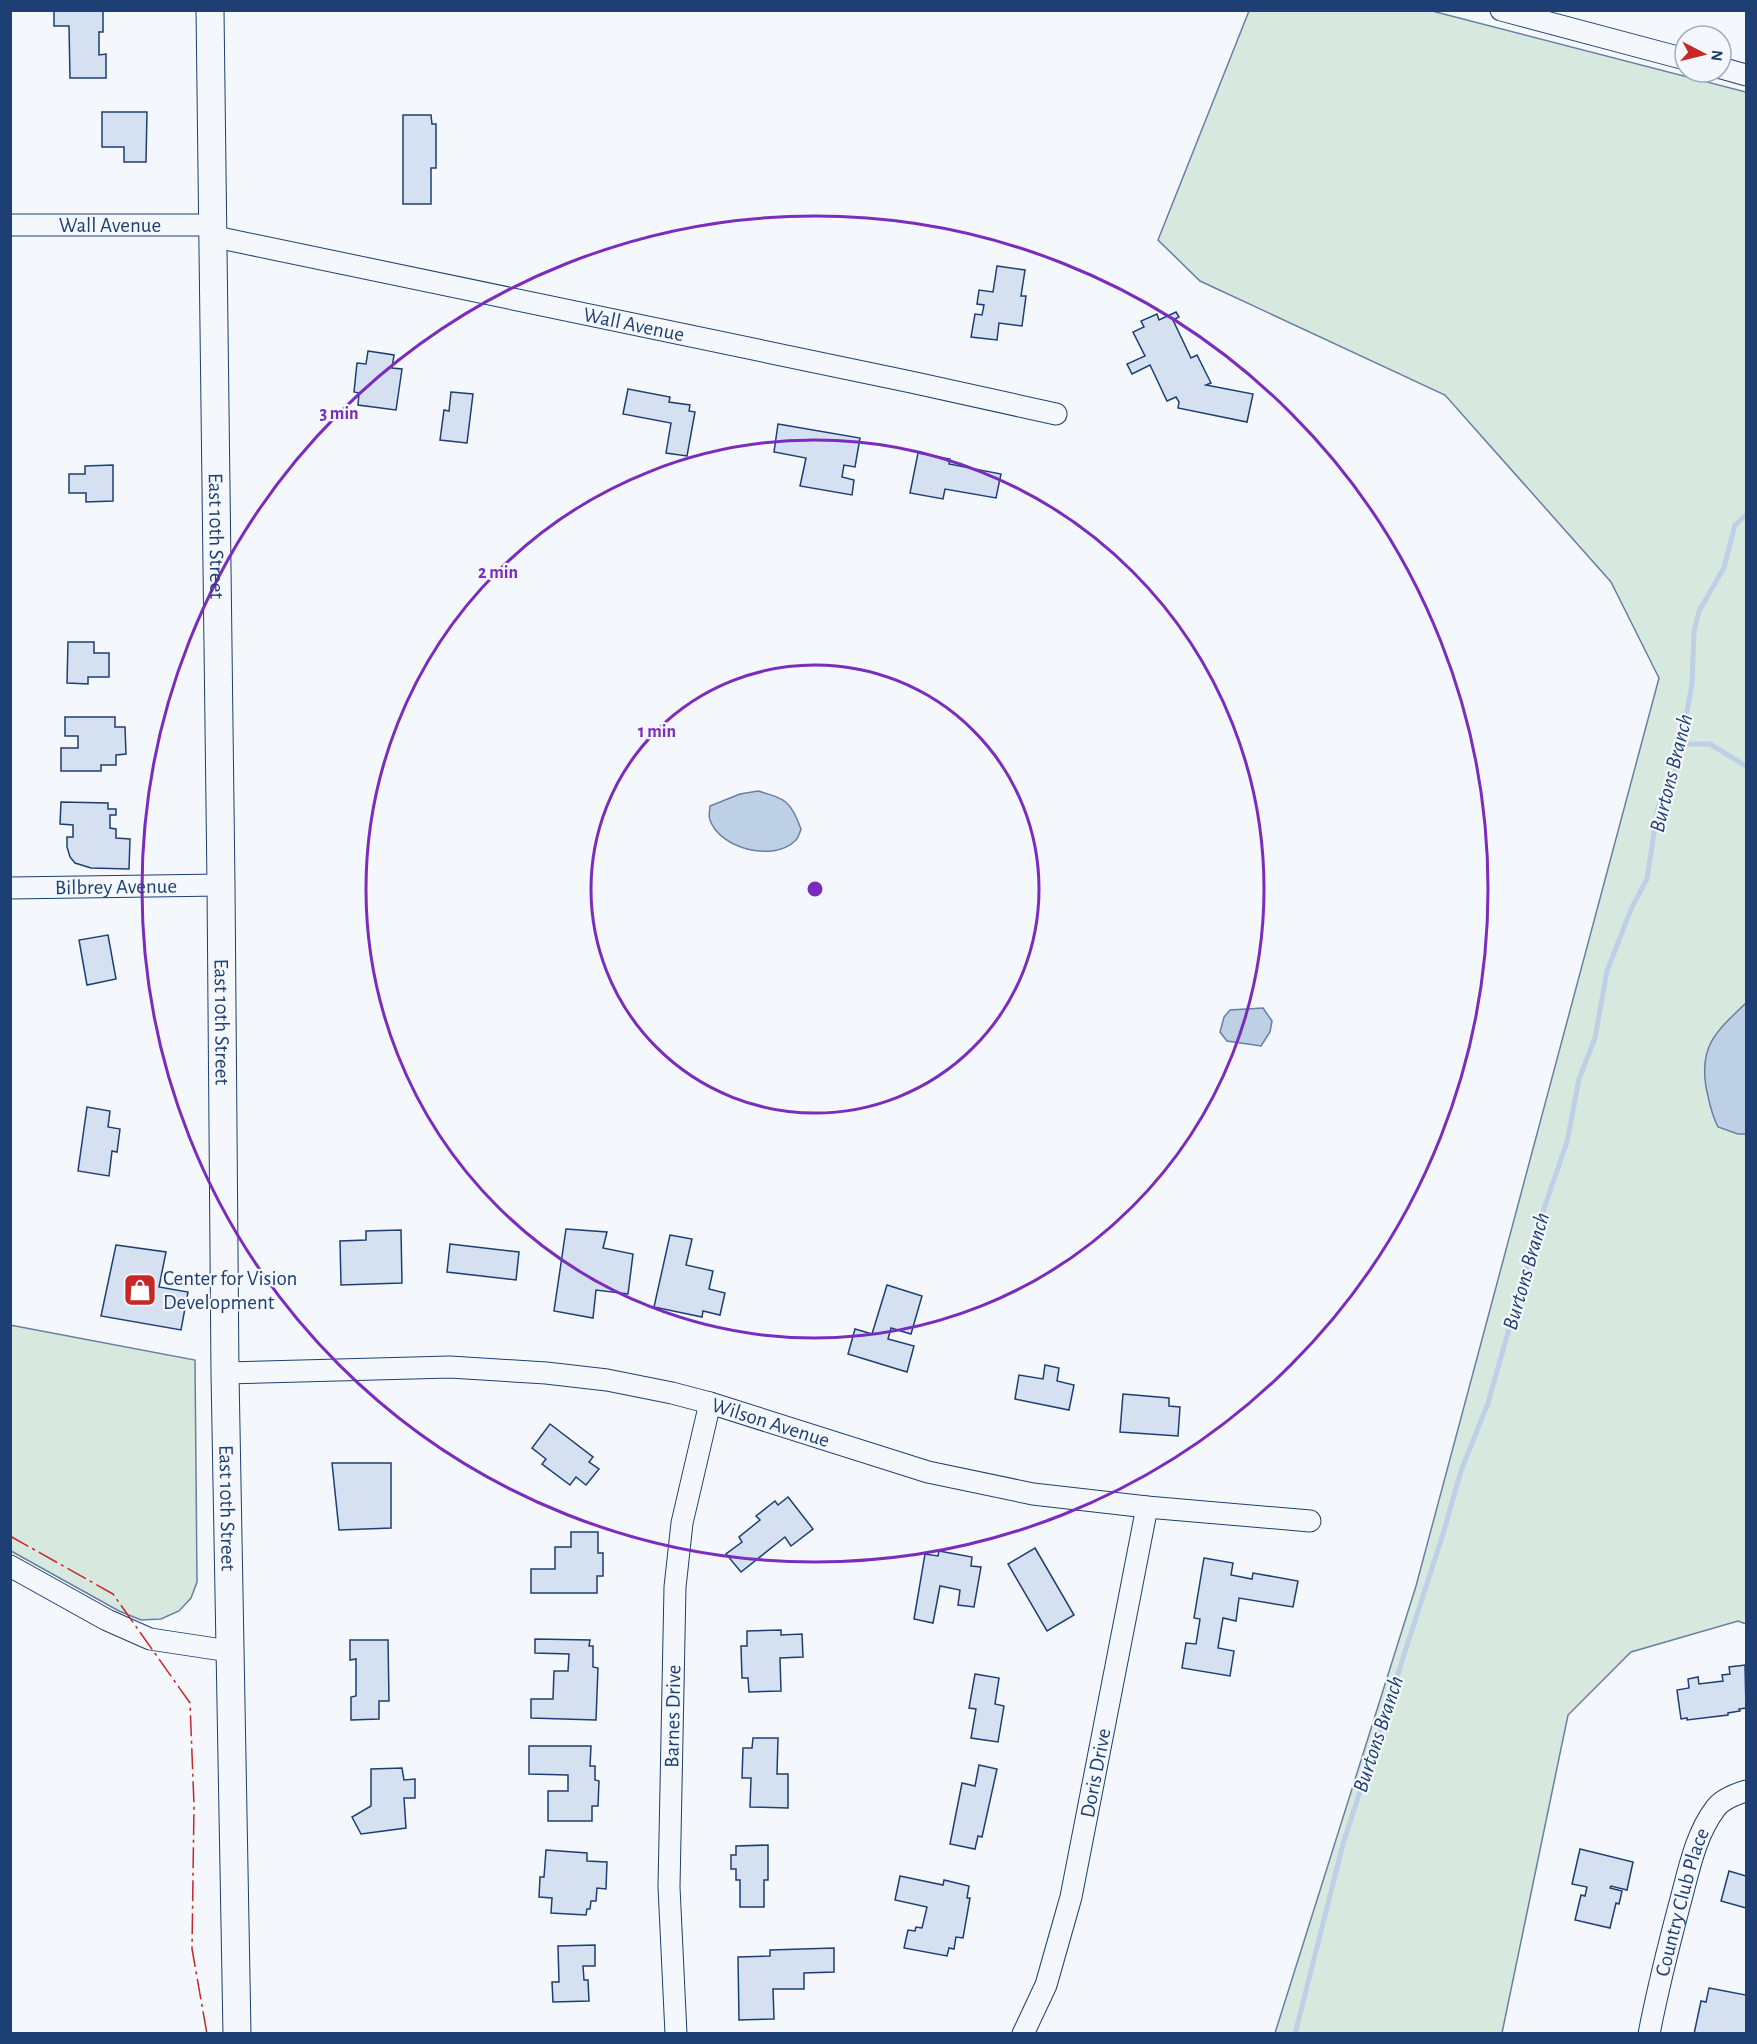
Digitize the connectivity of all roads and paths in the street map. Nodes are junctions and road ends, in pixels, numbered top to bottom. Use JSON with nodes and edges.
{"nodes":[{"id":1,"x":210,"y":10,"type":"edge"},
{"id":2,"x":1501,"y":10,"type":"edge"},
{"id":3,"x":1673,"y":56,"type":"edge"},
{"id":4,"x":10,"y":225,"type":"edge"},
{"id":5,"x":211,"y":231,"type":"junction"},
{"id":6,"x":1056,"y":414,"type":"dead end"},
{"id":7,"x":221,"y":885,"type":"junction"},
{"id":8,"x":10,"y":888,"type":"edge"},
{"id":9,"x":225,"y":1373,"type":"junction"},
{"id":10,"x":710,"y":1404,"type":"junction"},
{"id":11,"x":1147,"y":1507,"type":"junction"},
{"id":12,"x":1310,"y":1521,"type":"dead end"},
{"id":13,"x":10,"y":1566,"type":"edge"},
{"id":14,"x":229,"y":1651,"type":"junction"},
{"id":15,"x":1746,"y":1791,"type":"edge"},
{"id":16,"x":237,"y":2034,"type":"edge"},
{"id":17,"x":676,"y":2034,"type":"edge"},
{"id":18,"x":1023,"y":2034,"type":"edge"},
{"id":19,"x":1649,"y":2034,"type":"edge"}],
"edges":[{"from":1,"to":5,"type":"main road","name":"East 10th Street"},
{"from":2,"to":3,"type":"street"},
{"from":4,"to":5,"type":"street","name":"Wall Avenue"},
{"from":5,"to":6,"type":"street","name":"Wall Avenue"},
{"from":5,"to":7,"type":"main road","name":"East 10th Street"},
{"from":7,"to":8,"type":"street","name":"Bilbrey Avenue"},
{"from":7,"to":9,"type":"main road","name":"East 10th Street"},
{"from":9,"to":10,"type":"street","name":"Wilson Avenue"},
{"from":9,"to":14,"type":"main road","name":"East 10th Street"},
{"from":10,"to":11,"type":"street","name":"Wilson Avenue"},
{"from":10,"to":17,"type":"street","name":"Barnes Drive"},
{"from":11,"to":12,"type":"street","name":"Wilson Avenue"},
{"from":11,"to":18,"type":"street","name":"Doris Drive"},
{"from":13,"to":14,"type":"street"},
{"from":14,"to":16,"type":"main road","name":"East 10th Street"},
{"from":15,"to":19,"type":"street","name":"Country Club Place"}]}
